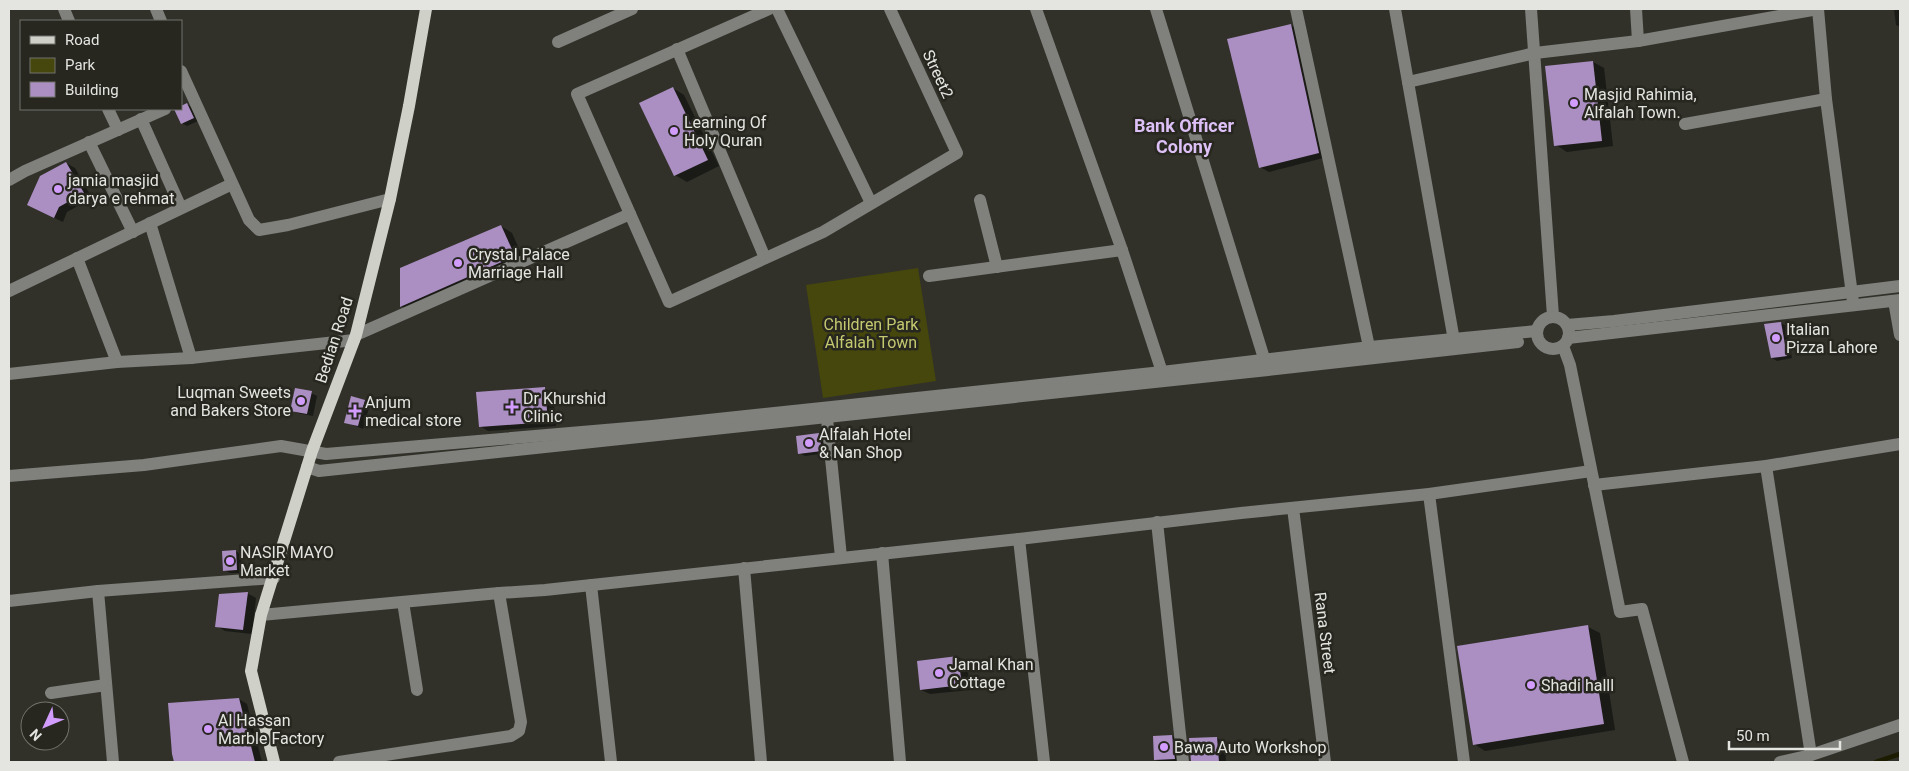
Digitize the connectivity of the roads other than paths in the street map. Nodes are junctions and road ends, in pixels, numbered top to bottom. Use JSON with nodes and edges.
{"nodes":[{"id":1,"x":426,"y":9,"type":"edge"},
{"id":2,"x":632,"y":9,"type":"edge"},
{"id":3,"x":769,"y":9,"type":"edge"},
{"id":4,"x":777,"y":9,"type":"edge"},
{"id":5,"x":890,"y":9,"type":"edge"},
{"id":6,"x":1036,"y":9,"type":"edge"},
{"id":7,"x":1156,"y":9,"type":"edge"},
{"id":8,"x":1296,"y":9,"type":"edge"},
{"id":9,"x":1395,"y":9,"type":"edge"},
{"id":10,"x":1531,"y":9,"type":"edge"},
{"id":11,"x":1636,"y":9,"type":"edge"},
{"id":12,"x":1818,"y":9,"type":"edge"},
{"id":13,"x":1638,"y":41,"type":"junction"},
{"id":14,"x":558,"y":42,"type":"dead end"},
{"id":15,"x":677,"y":49,"type":"junction"},
{"id":16,"x":1535,"y":53,"type":"junction"},
{"id":17,"x":182,"y":76,"type":"edge"},
{"id":18,"x":1408,"y":82,"type":"junction"},
{"id":19,"x":187,"y":99,"type":"edge"},
{"id":20,"x":1826,"y":99,"type":"junction"},
{"id":21,"x":108,"y":110,"type":"edge"},
{"id":22,"x":163,"y":110,"type":"edge"},
{"id":23,"x":141,"y":120,"type":"junction"},
{"id":24,"x":1685,"y":124,"type":"dead end"},
{"id":25,"x":118,"y":130,"type":"junction"},
{"id":26,"x":89,"y":142,"type":"junction"},
{"id":27,"x":9,"y":180,"type":"edge"},
{"id":28,"x":232,"y":184,"type":"junction"},
{"id":29,"x":390,"y":199,"type":"junction"},
{"id":30,"x":980,"y":200,"type":"dead end"},
{"id":31,"x":871,"y":203,"type":"junction"},
{"id":32,"x":181,"y":208,"type":"junction"},
{"id":33,"x":630,"y":214,"type":"junction"},
{"id":34,"x":150,"y":223,"type":"junction"},
{"id":35,"x":132,"y":232,"type":"junction"},
{"id":36,"x":1122,"y":250,"type":"junction"},
{"id":37,"x":77,"y":258,"type":"junction"},
{"id":38,"x":765,"y":258,"type":"junction"},
{"id":39,"x":997,"y":267,"type":"junction"},
{"id":40,"x":929,"y":276,"type":"dead end"},
{"id":41,"x":1900,"y":286,"type":"edge"},
{"id":42,"x":9,"y":291,"type":"edge"},
{"id":43,"x":1852,"y":299,"type":"junction"},
{"id":44,"x":1897,"y":300,"type":"edge"},
{"id":45,"x":1553,"y":316,"type":"junction"},
{"id":46,"x":1537,"y":335,"type":"junction"},
{"id":47,"x":1900,"y":335,"type":"edge"},
{"id":48,"x":1566,"y":336,"type":"junction"},
{"id":49,"x":355,"y":338,"type":"junction"},
{"id":50,"x":1455,"y":344,"type":"junction"},
{"id":51,"x":1371,"y":352,"type":"junction"},
{"id":52,"x":191,"y":358,"type":"junction"},
{"id":53,"x":117,"y":362,"type":"junction"},
{"id":54,"x":1267,"y":365,"type":"junction"},
{"id":55,"x":1162,"y":372,"type":"junction"},
{"id":56,"x":9,"y":374,"type":"edge"},
{"id":57,"x":826,"y":412,"type":"junction"},
{"id":58,"x":1900,"y":444,"type":"edge"},
{"id":59,"x":407,"y":448,"type":"junction"},
{"id":60,"x":312,"y":451,"type":"junction"},
{"id":61,"x":409,"y":461,"type":"junction"},
{"id":62,"x":1766,"y":466,"type":"junction"},
{"id":63,"x":307,"y":467,"type":"junction"},
{"id":64,"x":1592,"y":471,"type":"junction"},
{"id":65,"x":9,"y":476,"type":"edge"},
{"id":66,"x":1594,"y":485,"type":"junction"},
{"id":67,"x":1429,"y":494,"type":"junction"},
{"id":68,"x":1293,"y":508,"type":"junction"},
{"id":69,"x":1157,"y":522,"type":"junction"},
{"id":70,"x":1019,"y":539,"type":"junction"},
{"id":71,"x":882,"y":553,"type":"junction"},
{"id":72,"x":841,"y":557,"type":"junction"},
{"id":73,"x":744,"y":568,"type":"junction"},
{"id":74,"x":274,"y":578,"type":"junction"},
{"id":75,"x":591,"y":585,"type":"junction"},
{"id":76,"x":98,"y":591,"type":"junction"},
{"id":77,"x":498,"y":592,"type":"junction"},
{"id":78,"x":9,"y":602,"type":"edge"},
{"id":79,"x":403,"y":602,"type":"junction"},
{"id":80,"x":261,"y":616,"type":"junction"},
{"id":81,"x":106,"y":685,"type":"junction"},
{"id":82,"x":417,"y":690,"type":"dead end"},
{"id":83,"x":51,"y":694,"type":"dead end"},
{"id":84,"x":1900,"y":724,"type":"edge"},
{"id":85,"x":1810,"y":755,"type":"junction"},
{"id":86,"x":113,"y":762,"type":"edge"},
{"id":87,"x":274,"y":762,"type":"edge"},
{"id":88,"x":339,"y":762,"type":"edge"},
{"id":89,"x":611,"y":762,"type":"edge"},
{"id":90,"x":760,"y":762,"type":"edge"},
{"id":91,"x":900,"y":762,"type":"edge"},
{"id":92,"x":1044,"y":762,"type":"edge"},
{"id":93,"x":1184,"y":762,"type":"edge"},
{"id":94,"x":1325,"y":762,"type":"edge"},
{"id":95,"x":1464,"y":762,"type":"edge"},
{"id":96,"x":1683,"y":762,"type":"edge"},
{"id":97,"x":1780,"y":762,"type":"edge"}],
"edges":[{"from":1,"to":29,"type":"main road","name":"Bedian Road"},
{"from":2,"to":14,"type":"street"},
{"from":3,"to":15,"type":"street"},
{"from":4,"to":31,"type":"street"},
{"from":5,"to":31,"type":"street","name":"Street2"},
{"from":6,"to":36,"type":"street"},
{"from":7,"to":54,"type":"street"},
{"from":8,"to":51,"type":"street"},
{"from":9,"to":18,"type":"street"},
{"from":10,"to":16,"type":"street"},
{"from":11,"to":13,"type":"street"},
{"from":12,"to":13,"type":"street"},
{"from":12,"to":20,"type":"street"},
{"from":13,"to":16,"type":"street"},
{"from":15,"to":33,"type":"street"},
{"from":15,"to":38,"type":"street"},
{"from":16,"to":18,"type":"street"},
{"from":16,"to":45,"type":"street"},
{"from":17,"to":19,"type":"street"},
{"from":18,"to":50,"type":"street"},
{"from":19,"to":28,"type":"street"},
{"from":20,"to":24,"type":"street"},
{"from":20,"to":43,"type":"street"},
{"from":21,"to":25,"type":"street"},
{"from":22,"to":23,"type":"street"},
{"from":23,"to":25,"type":"street"},
{"from":23,"to":32,"type":"street"},
{"from":25,"to":26,"type":"street"},
{"from":26,"to":27,"type":"street"},
{"from":26,"to":35,"type":"street"},
{"from":28,"to":29,"type":"street"},
{"from":28,"to":32,"type":"street"},
{"from":29,"to":49,"type":"main road","name":"Bedian Road"},
{"from":30,"to":39,"type":"street"},
{"from":31,"to":38,"type":"street"},
{"from":32,"to":34,"type":"street"},
{"from":33,"to":38,"type":"street"},
{"from":33,"to":49,"type":"street"},
{"from":34,"to":35,"type":"street"},
{"from":34,"to":52,"type":"street"},
{"from":35,"to":37,"type":"street"},
{"from":36,"to":39,"type":"street"},
{"from":36,"to":55,"type":"street"},
{"from":37,"to":42,"type":"street"},
{"from":37,"to":53,"type":"street"},
{"from":39,"to":40,"type":"street"},
{"from":41,"to":43,"type":"street"},
{"from":43,"to":44,"type":"street"},
{"from":43,"to":48,"type":"street"},
{"from":44,"to":47,"type":"street"},
{"from":45,"to":46,"type":"street"},
{"from":45,"to":48,"type":"street"},
{"from":46,"to":48,"type":"street"},
{"from":46,"to":50,"type":"street"},
{"from":48,"to":64,"type":"street"},
{"from":49,"to":52,"type":"street"},
{"from":49,"to":60,"type":"main road","name":"Bedian Road"},
{"from":50,"to":51,"type":"street"},
{"from":51,"to":54,"type":"street"},
{"from":52,"to":53,"type":"street"},
{"from":53,"to":56,"type":"street"},
{"from":54,"to":55,"type":"street"},
{"from":54,"to":57,"type":"street"},
{"from":55,"to":57,"type":"street"},
{"from":57,"to":59,"type":"street"},
{"from":57,"to":61,"type":"street"},
{"from":57,"to":72,"type":"street"},
{"from":58,"to":62,"type":"street"},
{"from":59,"to":60,"type":"street"},
{"from":59,"to":61,"type":"street"},
{"from":60,"to":63,"type":"main road","name":"Bedian Road"},
{"from":60,"to":65,"type":"street"},
{"from":61,"to":63,"type":"street"},
{"from":62,"to":66,"type":"street"},
{"from":62,"to":85,"type":"street"},
{"from":63,"to":74,"type":"main road","name":"Bedian Road"},
{"from":64,"to":66,"type":"street"},
{"from":64,"to":67,"type":"street"},
{"from":66,"to":96,"type":"street"},
{"from":67,"to":68,"type":"street"},
{"from":67,"to":95,"type":"street"},
{"from":68,"to":69,"type":"street"},
{"from":68,"to":94,"type":"street","name":"Rana Street"},
{"from":69,"to":70,"type":"street"},
{"from":69,"to":93,"type":"street"},
{"from":70,"to":71,"type":"street"},
{"from":70,"to":92,"type":"street"},
{"from":71,"to":72,"type":"street"},
{"from":71,"to":91,"type":"street"},
{"from":72,"to":73,"type":"street"},
{"from":73,"to":75,"type":"street"},
{"from":73,"to":90,"type":"street"},
{"from":74,"to":76,"type":"street"},
{"from":74,"to":80,"type":"main road","name":"Bedian Road"},
{"from":75,"to":77,"type":"street"},
{"from":75,"to":89,"type":"street"},
{"from":76,"to":78,"type":"street"},
{"from":76,"to":81,"type":"street"},
{"from":77,"to":79,"type":"street"},
{"from":77,"to":88,"type":"street"},
{"from":79,"to":80,"type":"street"},
{"from":79,"to":82,"type":"street"},
{"from":80,"to":87,"type":"main road","name":"Bedian Road"},
{"from":81,"to":83,"type":"street"},
{"from":81,"to":86,"type":"street"},
{"from":84,"to":85,"type":"street"},
{"from":85,"to":97,"type":"street"}]}
